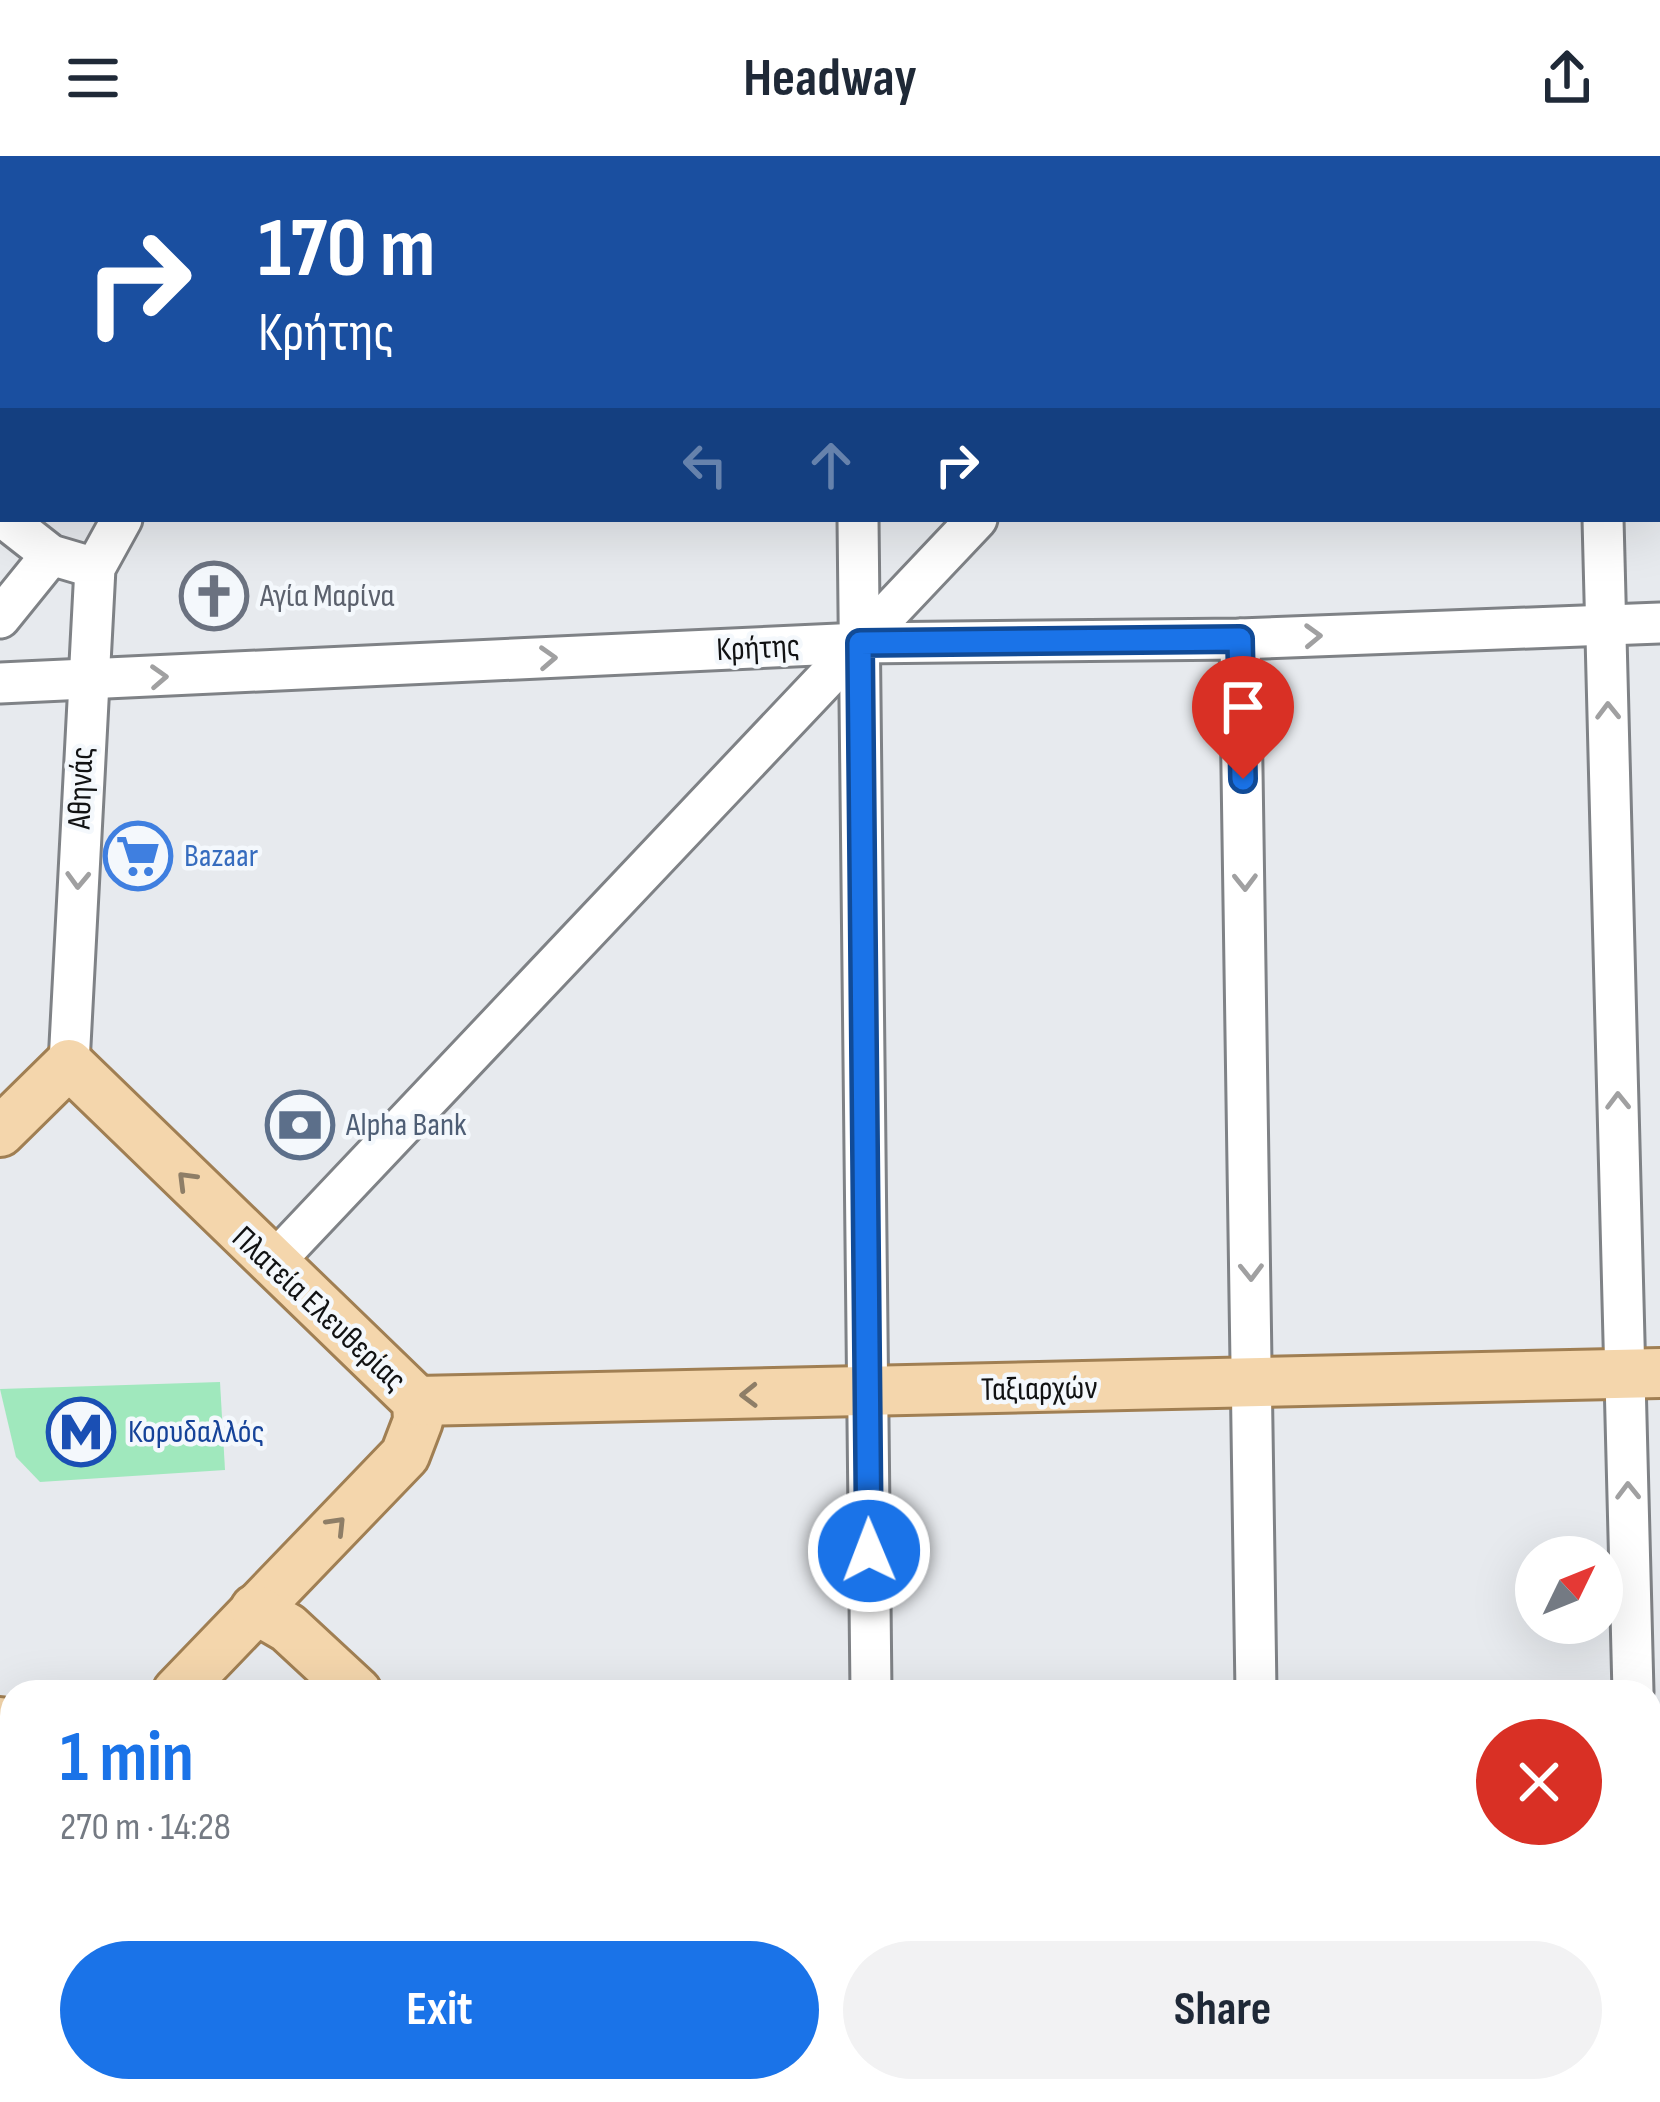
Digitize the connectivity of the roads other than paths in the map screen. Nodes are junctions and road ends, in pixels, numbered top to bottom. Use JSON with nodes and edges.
{"nodes":[{"id":1,"x":8,"y":522,"type":"edge"},
{"id":2,"x":120,"y":522,"type":"edge"},
{"id":3,"x":858,"y":522,"type":"edge"},
{"id":4,"x":974,"y":522,"type":"edge"},
{"id":5,"x":1603,"y":522,"type":"edge"},
{"id":6,"x":51,"y":555,"type":"junction"},
{"id":7,"x":95,"y":568,"type":"junction"},
{"id":8,"x":0,"y":618,"type":"edge"},
{"id":9,"x":1660,"y":623,"type":"edge"},
{"id":10,"x":1606,"y":625,"type":"junction"},
{"id":11,"x":1240,"y":639,"type":"junction"},
{"id":12,"x":860,"y":643,"type":"junction"},
{"id":13,"x":85,"y":681,"type":"junction"},
{"id":14,"x":0,"y":683,"type":"edge"},
{"id":15,"x":69,"y":1064,"type":"junction"},
{"id":16,"x":0,"y":1132,"type":"edge"},
{"id":17,"x":271,"y":1265,"type":"junction"},
{"id":18,"x":1643,"y":1374,"type":"edge"},
{"id":19,"x":1253,"y":1384,"type":"junction"},
{"id":20,"x":866,"y":1393,"type":"junction"},
{"id":21,"x":417,"y":1401,"type":"junction"},
{"id":22,"x":255,"y":1610,"type":"junction"},
{"id":23,"x":188,"y":1680,"type":"edge"},
{"id":24,"x":344,"y":1680,"type":"edge"},
{"id":25,"x":871,"y":1680,"type":"edge"},
{"id":26,"x":1256,"y":1680,"type":"edge"},
{"id":27,"x":1633,"y":1680,"type":"edge"}],
"edges":[{"from":1,"to":6,"type":"street"},
{"from":2,"to":7,"type":"street","name":"Αθηνάς"},
{"from":3,"to":12,"type":"street"},
{"from":4,"to":12,"type":"street"},
{"from":5,"to":10,"type":"street"},
{"from":6,"to":7,"type":"street"},
{"from":6,"to":8,"type":"street"},
{"from":7,"to":13,"type":"street","name":"Αθηνάς"},
{"from":9,"to":10,"type":"street","name":"Κρήτης"},
{"from":11,"to":10,"type":"street","name":"Κρήτης","one_way":true},
{"from":18,"to":10,"type":"street","one_way":true},
{"from":11,"to":12,"type":"street","name":"Κρήτης"},
{"from":11,"to":19,"type":"street","one_way":true},
{"from":13,"to":12,"type":"street","name":"Κρήτης","one_way":true},
{"from":12,"to":17,"type":"street"},
{"from":12,"to":20,"type":"street"},
{"from":13,"to":14,"type":"street","name":"Κρήτης"},
{"from":13,"to":15,"type":"street","name":"Αθηνάς","one_way":true},
{"from":15,"to":16,"type":"main road"},
{"from":17,"to":15,"type":"main road","name":"Πλατεία Ελευθερίας","one_way":true},
{"from":17,"to":21,"type":"main road","name":"Πλατεία Ελευθερίας"},
{"from":18,"to":19,"type":"main road","name":"Ταξιαρχών"},
{"from":27,"to":18,"type":"street","one_way":true},
{"from":19,"to":20,"type":"main road","name":"Ταξιαρχών"},
{"from":19,"to":26,"type":"street"},
{"from":20,"to":21,"type":"main road","name":"Ταξιαρχών","one_way":true},
{"from":20,"to":25,"type":"street"},
{"from":22,"to":21,"type":"main road","name":"Πλατεία Ελευθερίας","one_way":true},
{"from":22,"to":23,"type":"main road","name":"Πλατεία Ελευθερίας"},
{"from":22,"to":24,"type":"main road"}]}
